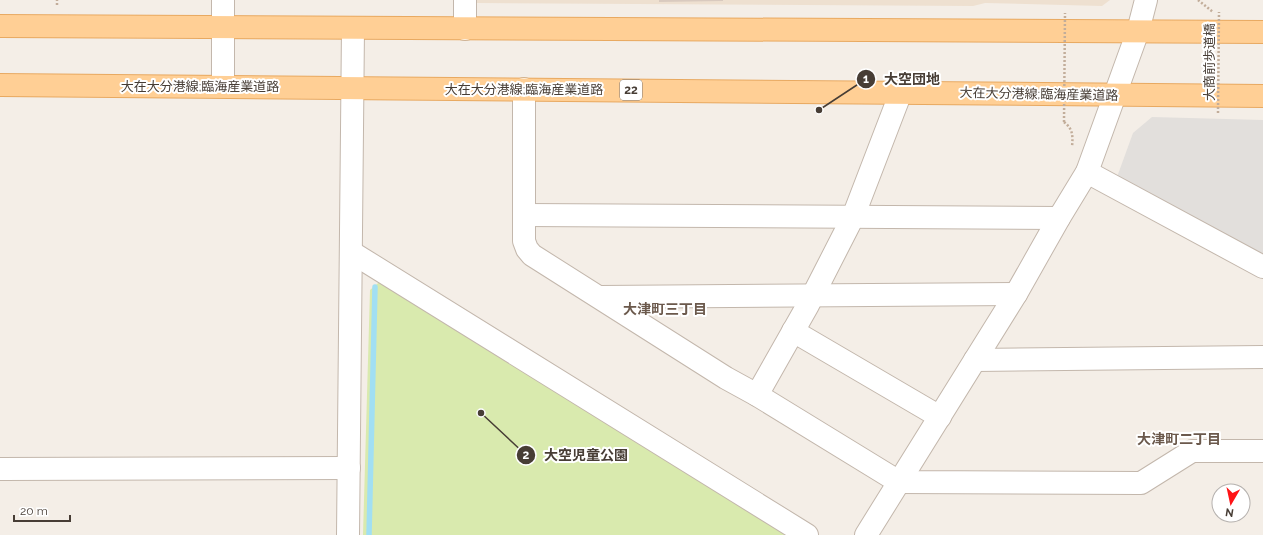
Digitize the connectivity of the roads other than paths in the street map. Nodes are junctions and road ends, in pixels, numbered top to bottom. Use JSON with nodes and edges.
{"nodes":[{"id":1,"x":223,"y":0,"type":"edge"},
{"id":2,"x":465,"y":0,"type":"edge"},
{"id":3,"x":1146,"y":0,"type":"edge"},
{"id":4,"x":0,"y":26,"type":"edge"},
{"id":5,"x":223,"y":27,"type":"junction"},
{"id":6,"x":353,"y":28,"type":"junction"},
{"id":7,"x":465,"y":29,"type":"junction"},
{"id":8,"x":1138,"y":32,"type":"junction"},
{"id":9,"x":1263,"y":32,"type":"edge"},
{"id":10,"x":0,"y":85,"type":"edge"},
{"id":11,"x":223,"y":86,"type":"junction"},
{"id":12,"x":352,"y":88,"type":"junction"},
{"id":13,"x":524,"y":90,"type":"junction"},
{"id":14,"x":901,"y":92,"type":"junction"},
{"id":15,"x":1114,"y":94,"type":"junction"},
{"id":16,"x":1263,"y":96,"type":"edge"},
{"id":17,"x":1087,"y":172,"type":"junction"},
{"id":18,"x":524,"y":215,"type":"junction"},
{"id":19,"x":853,"y":217,"type":"junction"},
{"id":20,"x":1059,"y":218,"type":"junction"},
{"id":21,"x":351,"y":252,"type":"junction"},
{"id":22,"x":1263,"y":267,"type":"edge"},
{"id":23,"x":1016,"y":294,"type":"junction"},
{"id":24,"x":600,"y":297,"type":"junction"},
{"id":25,"x":812,"y":297,"type":"junction"},
{"id":26,"x":793,"y":331,"type":"junction"},
{"id":27,"x":1263,"y":357,"type":"edge"},
{"id":28,"x":975,"y":360,"type":"junction"},
{"id":29,"x":757,"y":395,"type":"junction"},
{"id":30,"x":940,"y":417,"type":"junction"},
{"id":31,"x":1263,"y":451,"type":"edge"},
{"id":32,"x":349,"y":468,"type":"junction"},
{"id":33,"x":0,"y":469,"type":"edge"},
{"id":34,"x":899,"y":482,"type":"junction"},
{"id":35,"x":348,"y":535,"type":"edge"},
{"id":36,"x":807,"y":535,"type":"edge"},
{"id":37,"x":866,"y":535,"type":"edge"}],
"edges":[{"from":1,"to":5,"type":"street"},
{"from":2,"to":7,"type":"street"},
{"from":3,"to":8,"type":"street"},
{"from":4,"to":5,"type":"main road"},
{"from":5,"to":6,"type":"main road"},
{"from":5,"to":11,"type":"street"},
{"from":6,"to":7,"type":"main road"},
{"from":6,"to":12,"type":"street"},
{"from":7,"to":8,"type":"main road"},
{"from":8,"to":9,"type":"main road"},
{"from":8,"to":15,"type":"street"},
{"from":10,"to":11,"type":"main road","name":"大在大分港線;臨海産業道路","number":"22"},
{"from":11,"to":12,"type":"main road","name":"大在大分港線;臨海産業道路","number":"22"},
{"from":12,"to":13,"type":"main road","name":"大在大分港線;臨海産業道路","number":"22"},
{"from":12,"to":21,"type":"street"},
{"from":13,"to":14,"type":"main road","name":"大在大分港線;臨海産業道路","number":"22"},
{"from":13,"to":18,"type":"street"},
{"from":14,"to":15,"type":"main road","name":"大在大分港線;臨海産業道路","number":"22"},
{"from":14,"to":19,"type":"street"},
{"from":15,"to":16,"type":"main road","name":"大在大分港線;臨海産業道路","number":"22"},
{"from":15,"to":17,"type":"street"},
{"from":17,"to":20,"type":"street"},
{"from":17,"to":22,"type":"street"},
{"from":18,"to":19,"type":"street"},
{"from":18,"to":24,"type":"street"},
{"from":19,"to":20,"type":"street"},
{"from":19,"to":25,"type":"street"},
{"from":20,"to":23,"type":"street"},
{"from":21,"to":32,"type":"street"},
{"from":21,"to":36,"type":"street"},
{"from":23,"to":25,"type":"street"},
{"from":23,"to":28,"type":"street"},
{"from":24,"to":25,"type":"street"},
{"from":24,"to":29,"type":"street"},
{"from":25,"to":26,"type":"street"},
{"from":26,"to":29,"type":"street"},
{"from":26,"to":30,"type":"street"},
{"from":27,"to":28,"type":"street"},
{"from":28,"to":30,"type":"street"},
{"from":29,"to":34,"type":"street"},
{"from":30,"to":34,"type":"street"},
{"from":31,"to":34,"type":"street"},
{"from":32,"to":33,"type":"street"},
{"from":32,"to":35,"type":"street"},
{"from":34,"to":37,"type":"street"}]}
